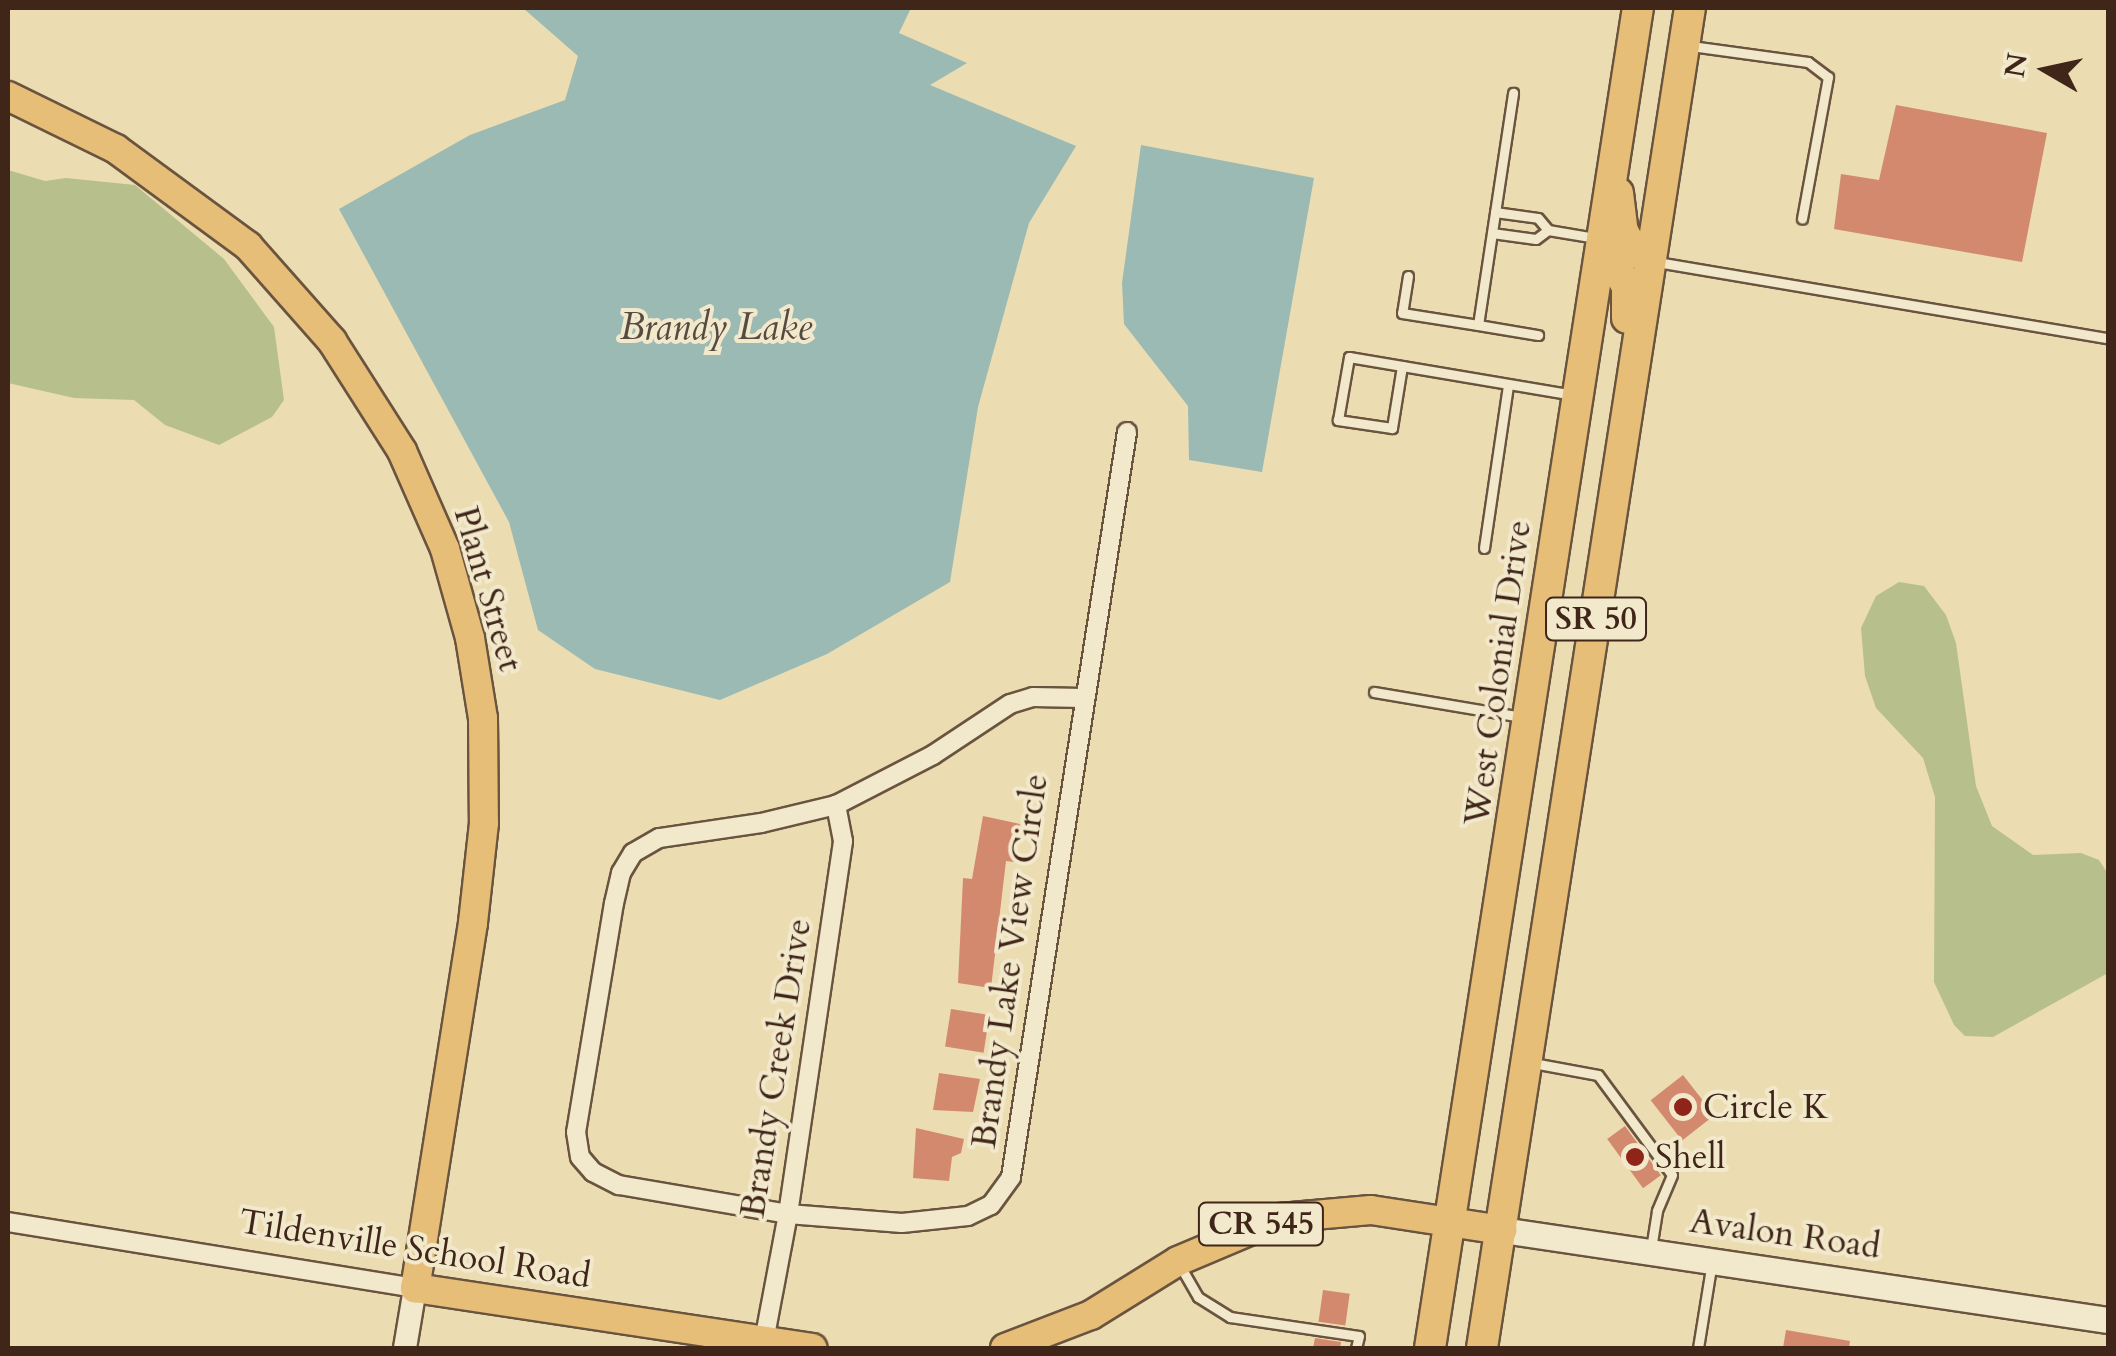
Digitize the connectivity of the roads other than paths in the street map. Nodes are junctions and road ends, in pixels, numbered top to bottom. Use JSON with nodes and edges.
{"nodes":[{"id":1,"x":1638,"y":8,"type":"edge"},
{"id":2,"x":1690,"y":8,"type":"edge"},
{"id":3,"x":1684,"y":44,"type":"junction"},
{"id":4,"x":1514,"y":93,"type":"dead end"},
{"id":5,"x":8,"y":96,"type":"edge"},
{"id":6,"x":1614,"y":160,"type":"junction"},
{"id":7,"x":1495,"y":212,"type":"junction"},
{"id":8,"x":1802,"y":219,"type":"dead end"},
{"id":9,"x":1548,"y":230,"type":"junction"},
{"id":10,"x":1492,"y":232,"type":"junction"},
{"id":11,"x":1602,"y":239,"type":"junction"},
{"id":12,"x":1649,"y":260,"type":"junction"},
{"id":13,"x":1408,"y":276,"type":"dead end"},
{"id":14,"x":1478,"y":325,"type":"junction"},
{"id":15,"x":1538,"y":335,"type":"dead end"},
{"id":16,"x":2108,"y":338,"type":"edge"},
{"id":17,"x":1402,"y":366,"type":"junction"},
{"id":18,"x":1508,"y":384,"type":"junction"},
{"id":19,"x":1577,"y":396,"type":"junction"},
{"id":20,"x":1625,"y":422,"type":"junction"},
{"id":21,"x":1127,"y":432,"type":"dead end"},
{"id":22,"x":1484,"y":548,"type":"dead end"},
{"id":23,"x":1374,"y":692,"type":"dead end"},
{"id":24,"x":1083,"y":698,"type":"junction"},
{"id":25,"x":1530,"y":718,"type":"junction"},
{"id":26,"x":836,"y":805,"type":"junction"},
{"id":27,"x":1528,"y":1062,"type":"junction"},
{"id":28,"x":788,"y":1214,"type":"junction"},
{"id":29,"x":1452,"y":1221,"type":"junction"},
{"id":30,"x":8,"y":1222,"type":"edge"},
{"id":31,"x":1502,"y":1230,"type":"junction"},
{"id":32,"x":1650,"y":1253,"type":"junction"},
{"id":33,"x":1712,"y":1260,"type":"junction"},
{"id":34,"x":1178,"y":1261,"type":"junction"},
{"id":35,"x":414,"y":1288,"type":"junction"},
{"id":36,"x":2108,"y":1320,"type":"edge"},
{"id":37,"x":764,"y":1341,"type":"junction"},
{"id":38,"x":405,"y":1348,"type":"edge"},
{"id":39,"x":812,"y":1348,"type":"edge"},
{"id":40,"x":1010,"y":1348,"type":"edge"},
{"id":41,"x":1356,"y":1348,"type":"edge"},
{"id":42,"x":1430,"y":1348,"type":"edge"},
{"id":43,"x":1482,"y":1348,"type":"edge"},
{"id":44,"x":1698,"y":1348,"type":"edge"}],
"edges":[{"from":1,"to":6,"type":"highway","name":"West Colonial Drive","number":"SR 50"},
{"from":2,"to":3,"type":"highway","number":"SR 50"},
{"from":3,"to":8,"type":"lane"},
{"from":3,"to":12,"type":"highway","number":"SR 50"},
{"from":4,"to":7,"type":"lane"},
{"from":5,"to":35,"type":"main road","name":"Plant Street"},
{"from":6,"to":11,"type":"highway","name":"West Colonial Drive","number":"SR 50"},
{"from":6,"to":12,"type":"highway"},
{"from":7,"to":9,"type":"lane"},
{"from":7,"to":10,"type":"lane"},
{"from":9,"to":10,"type":"lane"},
{"from":9,"to":11,"type":"lane"},
{"from":10,"to":14,"type":"lane"},
{"from":11,"to":19,"type":"highway","name":"West Colonial Drive","number":"SR 50"},
{"from":11,"to":20,"type":"highway"},
{"from":12,"to":16,"type":"lane"},
{"from":12,"to":20,"type":"highway","number":"SR 50"},
{"from":13,"to":14,"type":"lane"},
{"from":14,"to":15,"type":"lane"},
{"from":17,"to":17,"type":"lane"},
{"from":17,"to":18,"type":"lane"},
{"from":18,"to":19,"type":"lane"},
{"from":18,"to":22,"type":"lane"},
{"from":19,"to":25,"type":"highway","name":"West Colonial Drive","number":"SR 50"},
{"from":20,"to":27,"type":"highway","number":"SR 50"},
{"from":21,"to":24,"type":"street"},
{"from":23,"to":25,"type":"lane"},
{"from":24,"to":26,"type":"street","name":"Brandy Lake View Circle"},
{"from":24,"to":28,"type":"street","name":"Brandy Lake View Circle"},
{"from":25,"to":29,"type":"highway","name":"West Colonial Drive","number":"SR 50"},
{"from":26,"to":28,"type":"street","name":"Brandy Creek Drive"},
{"from":26,"to":28,"type":"street","name":"Brandy Lake View Circle"},
{"from":27,"to":31,"type":"highway","number":"SR 50"},
{"from":27,"to":32,"type":"lane"},
{"from":28,"to":37,"type":"street","name":"Brandy Creek Drive"},
{"from":29,"to":31,"type":"main road","name":"Avalon Road","number":"CR 545"},
{"from":29,"to":34,"type":"main road","number":"CR 545"},
{"from":29,"to":42,"type":"highway","name":"West Colonial Drive","number":"SR 50"},
{"from":30,"to":35,"type":"street","name":"Tildenville School Road"},
{"from":31,"to":32,"type":"main road","name":"Avalon Road","number":"CR 545"},
{"from":31,"to":43,"type":"highway","number":"SR 50"},
{"from":32,"to":33,"type":"main road","name":"Avalon Road","number":"CR 545"},
{"from":33,"to":36,"type":"main road","name":"Avalon Road","number":"CR 545"},
{"from":33,"to":44,"type":"lane"},
{"from":34,"to":40,"type":"main road","number":"CR 545"},
{"from":34,"to":41,"type":"lane"},
{"from":35,"to":37,"type":"main road","name":"Tildenville School Road"},
{"from":35,"to":38,"type":"street"},
{"from":37,"to":39,"type":"main road","name":"Tildenville School Road"}]}
